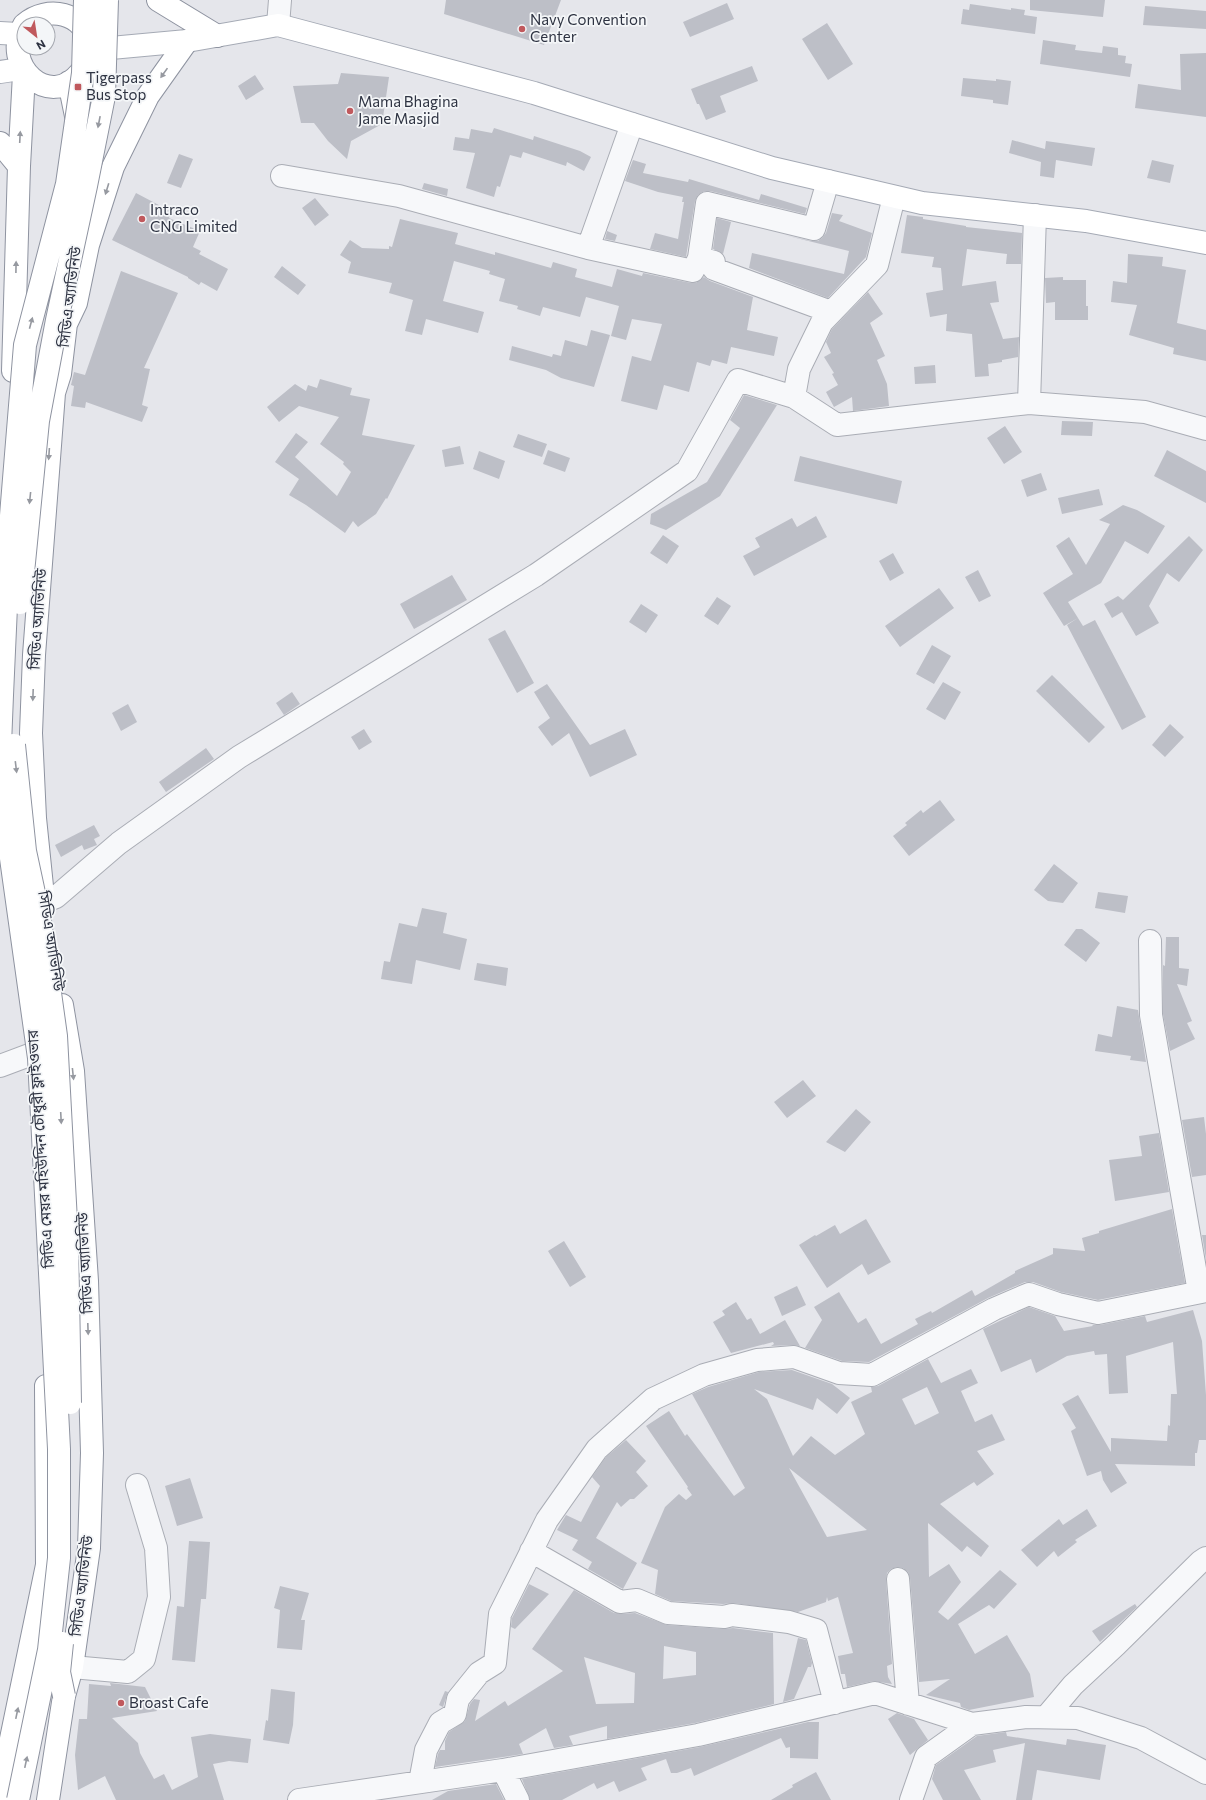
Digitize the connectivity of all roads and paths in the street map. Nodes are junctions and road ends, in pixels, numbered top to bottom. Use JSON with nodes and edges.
{"nodes":[{"id":1,"x":85,"y":0,"type":"edge"},
{"id":2,"x":107,"y":0,"type":"edge"},
{"id":3,"x":158,"y":0,"type":"edge"},
{"id":4,"x":280,"y":0,"type":"edge"},
{"id":5,"x":66,"y":8,"type":"edge"},
{"id":6,"x":37,"y":16,"type":"edge"},
{"id":7,"x":278,"y":25,"type":"junction"},
{"id":8,"x":217,"y":36,"type":"junction"},
{"id":9,"x":186,"y":41,"type":"junction"},
{"id":10,"x":16,"y":48,"type":"edge"},
{"id":11,"x":89,"y":50,"type":"junction"},
{"id":12,"x":15,"y":72,"type":"edge"},
{"id":13,"x":69,"y":82,"type":"junction"},
{"id":14,"x":632,"y":124,"type":"junction"},
{"id":15,"x":0,"y":143,"type":"edge"},
{"id":16,"x":19,"y":166,"type":"junction"},
{"id":17,"x":282,"y":176,"type":"dead end"},
{"id":18,"x":828,"y":181,"type":"junction"},
{"id":19,"x":894,"y":197,"type":"junction"},
{"id":20,"x":1035,"y":215,"type":"junction"},
{"id":21,"x":1206,"y":241,"type":"edge"},
{"id":22,"x":588,"y":248,"type":"junction"},
{"id":23,"x":699,"y":258,"type":"junction"},
{"id":24,"x":831,"y":312,"type":"junction"},
{"id":25,"x":66,"y":324,"type":"junction"},
{"id":26,"x":794,"y":397,"type":"junction"},
{"id":27,"x":1029,"y":403,"type":"junction"},
{"id":28,"x":1206,"y":429,"type":"edge"},
{"id":29,"x":0,"y":628,"type":"edge"},
{"id":30,"x":0,"y":831,"type":"edge"},
{"id":31,"x":43,"y":902,"type":"junction"},
{"id":32,"x":1150,"y":941,"type":"dead end"},
{"id":33,"x":32,"y":1054,"type":"junction"},
{"id":34,"x":0,"y":1066,"type":"edge"},
{"id":35,"x":1203,"y":1291,"type":"edge"},
{"id":36,"x":136,"y":1485,"type":"dead end"},
{"id":37,"x":531,"y":1551,"type":"junction"},
{"id":38,"x":1206,"y":1558,"type":"edge"},
{"id":39,"x":898,"y":1579,"type":"dead end"},
{"id":40,"x":72,"y":1667,"type":"junction"},
{"id":41,"x":64,"y":1696,"type":"junction"},
{"id":42,"x":836,"y":1703,"type":"junction"},
{"id":43,"x":908,"y":1704,"type":"junction"},
{"id":44,"x":1046,"y":1717,"type":"junction"},
{"id":45,"x":972,"y":1724,"type":"junction"},
{"id":46,"x":503,"y":1770,"type":"junction"},
{"id":47,"x":1206,"y":1773,"type":"edge"},
{"id":48,"x":420,"y":1782,"type":"junction"},
{"id":49,"x":1,"y":1788,"type":"edge"},
{"id":50,"x":18,"y":1800,"type":"edge"},
{"id":51,"x":48,"y":1800,"type":"edge"},
{"id":52,"x":299,"y":1800,"type":"edge"},
{"id":53,"x":518,"y":1800,"type":"edge"},
{"id":54,"x":911,"y":1800,"type":"edge"}],
"edges":[{"from":50,"to":1,"type":"main road","name":"সিডিএ মেয়র মহিউদ্দিন চৌধুরী ফ্লাইওভার","one_way":true,"bridge":true},
{"from":2,"to":41,"type":"main road","one_way":true,"bridge":true},
{"from":3,"to":8,"type":"main road"},
{"from":4,"to":7,"type":"street"},
{"from":5,"to":6,"type":"main road"},
{"from":5,"to":11,"type":"main road"},
{"from":7,"to":8,"type":"main road"},
{"from":7,"to":14,"type":"main road"},
{"from":8,"to":9,"type":"main road"},
{"from":9,"to":11,"type":"main road"},
{"from":9,"to":25,"type":"main road","one_way":true},
{"from":10,"to":12,"type":"main road"},
{"from":11,"to":13,"type":"main road"},
{"from":12,"to":13,"type":"main road"},
{"from":16,"to":12,"type":"main road","one_way":true},
{"from":13,"to":25,"type":"main road","name":"সিডিএ অ্যাভিনিউ"},
{"from":14,"to":18,"type":"main road"},
{"from":14,"to":22,"type":"street"},
{"from":15,"to":16,"type":"main road"},
{"from":29,"to":16,"type":"main road","one_way":true},
{"from":17,"to":22,"type":"street"},
{"from":18,"to":19,"type":"main road"},
{"from":18,"to":23,"type":"street"},
{"from":19,"to":20,"type":"main road"},
{"from":19,"to":24,"type":"street"},
{"from":20,"to":21,"type":"main road"},
{"from":20,"to":27,"type":"street"},
{"from":22,"to":23,"type":"street"},
{"from":23,"to":24,"type":"street"},
{"from":24,"to":26,"type":"street"},
{"from":25,"to":31,"type":"main road","name":"সিডিএ অ্যাভিনিউ","one_way":true},
{"from":26,"to":27,"type":"street"},
{"from":26,"to":31,"type":"street"},
{"from":27,"to":28,"type":"street"},
{"from":30,"to":33,"type":"main road"},
{"from":31,"to":40,"type":"main road","name":"সিডিএ অ্যাভিনিউ","one_way":true},
{"from":32,"to":35,"type":"street"},
{"from":33,"to":34,"type":"street"},
{"from":49,"to":33,"type":"main road","one_way":true},
{"from":35,"to":37,"type":"street"},
{"from":36,"to":40,"type":"street"},
{"from":37,"to":42,"type":"street"},
{"from":37,"to":48,"type":"street"},
{"from":38,"to":44,"type":"street"},
{"from":39,"to":43,"type":"street"},
{"from":40,"to":41,"type":"main road","name":"সিডিএ অ্যাভিনিউ"},
{"from":41,"to":51,"type":"main road","name":"সিডিএ অ্যাভিনিউ"},
{"from":42,"to":43,"type":"street"},
{"from":42,"to":46,"type":"street"},
{"from":43,"to":45,"type":"street"},
{"from":44,"to":45,"type":"street"},
{"from":44,"to":47,"type":"street"},
{"from":45,"to":54,"type":"street"},
{"from":46,"to":48,"type":"street"},
{"from":46,"to":53,"type":"street"},
{"from":48,"to":52,"type":"street"}]}
